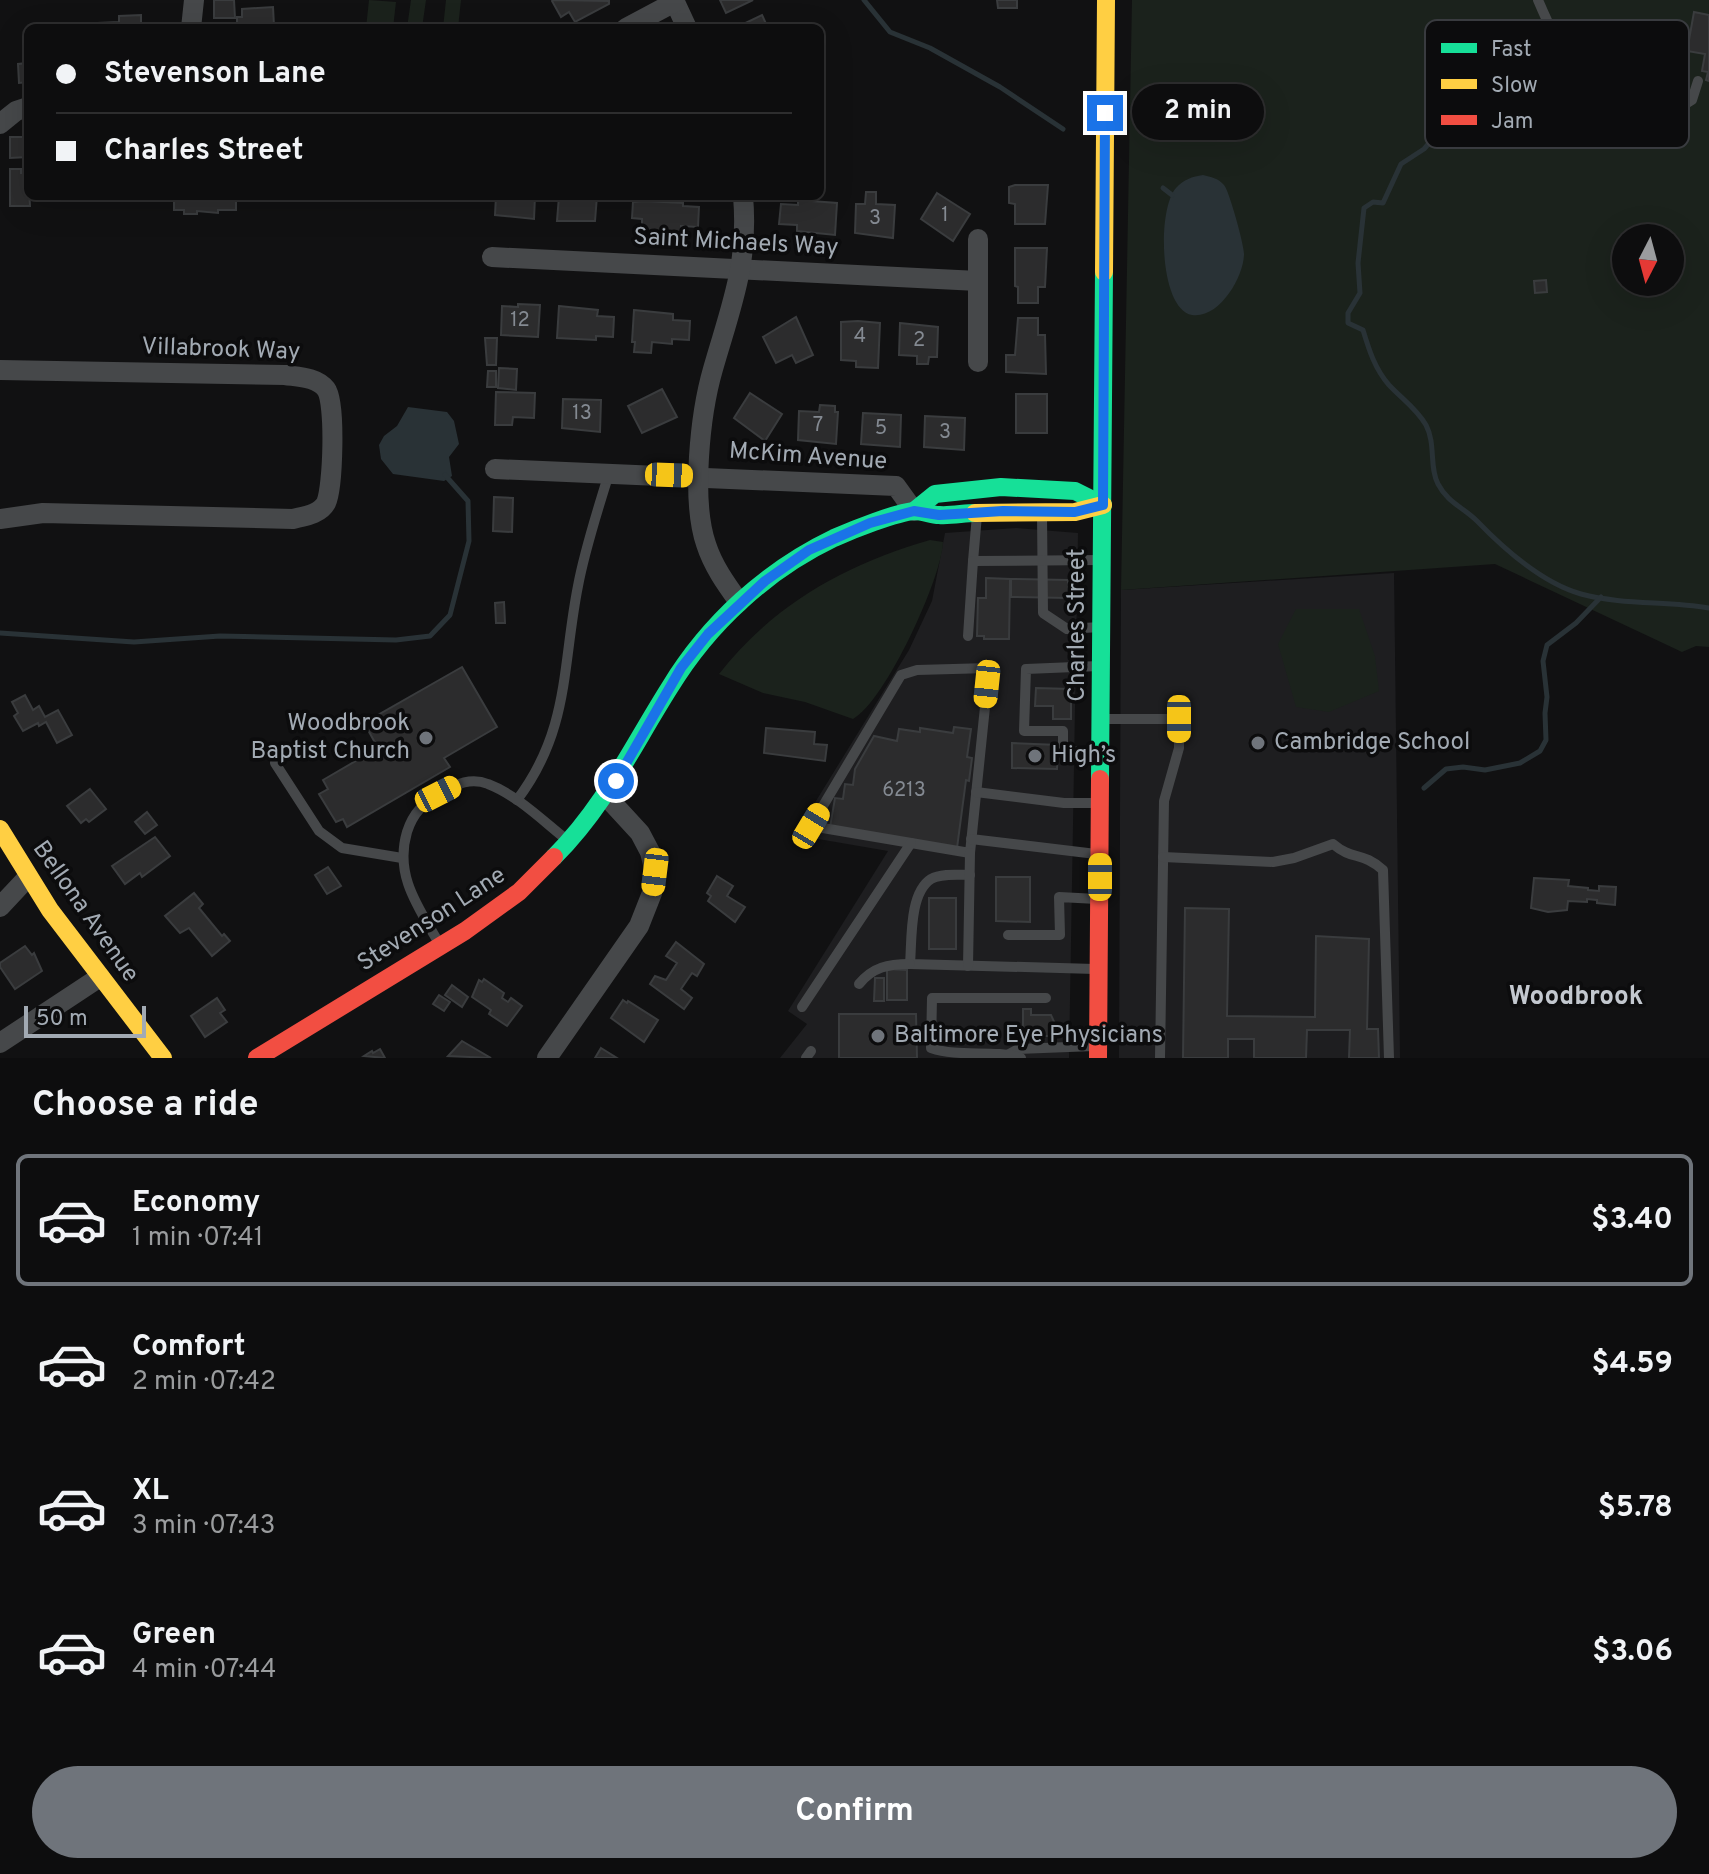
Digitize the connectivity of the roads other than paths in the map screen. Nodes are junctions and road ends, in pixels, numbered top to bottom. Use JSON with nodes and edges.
{"nodes":[{"id":1,"x":194,"y":0,"type":"edge"},
{"id":2,"x":1106,"y":0,"type":"edge"},
{"id":3,"x":1538,"y":0,"type":"edge"},
{"id":4,"x":674,"y":1,"type":"edge"},
{"id":5,"x":1547,"y":20,"type":"edge"},
{"id":6,"x":191,"y":24,"type":"edge"},
{"id":7,"x":633,"y":24,"type":"edge"},
{"id":8,"x":685,"y":24,"type":"edge"},
{"id":9,"x":1698,"y":81,"type":"dead end"},
{"id":10,"x":1689,"y":102,"type":"edge"},
{"id":11,"x":24,"y":108,"type":"edge"},
{"id":12,"x":0,"y":124,"type":"edge"},
{"id":13,"x":743,"y":200,"type":"edge"},
{"id":14,"x":978,"y":239,"type":"dead end"},
{"id":15,"x":492,"y":257,"type":"dead end"},
{"id":16,"x":742,"y":269,"type":"junction"},
{"id":17,"x":978,"y":281,"type":"junction"},
{"id":18,"x":978,"y":362,"type":"dead end"},
{"id":19,"x":0,"y":370,"type":"edge"},
{"id":20,"x":495,"y":469,"type":"dead end"},
{"id":21,"x":609,"y":473,"type":"junction"},
{"id":22,"x":699,"y":476,"type":"junction"},
{"id":23,"x":1103,"y":505,"type":"junction"},
{"id":24,"x":914,"y":511,"type":"junction"},
{"id":25,"x":977,"y":511,"type":"junction"},
{"id":26,"x":1042,"y":511,"type":"junction"},
{"id":27,"x":0,"y":519,"type":"edge"},
{"id":28,"x":1102,"y":560,"type":"junction"},
{"id":29,"x":973,"y":561,"type":"junction"},
{"id":30,"x":1042,"y":561,"type":"junction"},
{"id":31,"x":739,"y":602,"type":"junction"},
{"id":32,"x":1102,"y":627,"type":"junction"},
{"id":33,"x":968,"y":636,"type":"dead end"},
{"id":34,"x":1101,"y":666,"type":"junction"},
{"id":35,"x":1101,"y":719,"type":"junction"},
{"id":36,"x":1101,"y":752,"type":"junction"},
{"id":37,"x":275,"y":763,"type":"dead end"},
{"id":38,"x":976,"y":792,"type":"junction"},
{"id":39,"x":606,"y":796,"type":"junction"},
{"id":40,"x":517,"y":800,"type":"junction"},
{"id":41,"x":1100,"y":803,"type":"junction"},
{"id":42,"x":0,"y":829,"type":"edge"},
{"id":43,"x":971,"y":839,"type":"junction"},
{"id":44,"x":569,"y":842,"type":"junction"},
{"id":45,"x":911,"y":843,"type":"junction"},
{"id":46,"x":970,"y":853,"type":"junction"},
{"id":47,"x":1100,"y":854,"type":"junction"},
{"id":48,"x":1163,"y":857,"type":"junction"},
{"id":49,"x":402,"y":858,"type":"junction"},
{"id":50,"x":970,"y":875,"type":"junction"},
{"id":51,"x":28,"y":877,"type":"junction"},
{"id":52,"x":1099,"y":899,"type":"junction"},
{"id":53,"x":0,"y":907,"type":"edge"},
{"id":54,"x":1008,"y":935,"type":"dead end"},
{"id":55,"x":441,"y":947,"type":"junction"},
{"id":56,"x":910,"y":964,"type":"junction"},
{"id":57,"x":968,"y":966,"type":"junction"},
{"id":58,"x":1099,"y":969,"type":"junction"},
{"id":59,"x":100,"y":977,"type":"junction"},
{"id":60,"x":859,"y":984,"type":"dead end"},
{"id":61,"x":1046,"y":998,"type":"dead end"},
{"id":62,"x":802,"y":1007,"type":"dead end"},
{"id":63,"x":0,"y":1043,"type":"edge"},
{"id":64,"x":1098,"y":1052,"type":"edge"},
{"id":65,"x":1009,"y":1054,"type":"junction"},
{"id":66,"x":943,"y":1055,"type":"edge"},
{"id":67,"x":163,"y":1058,"type":"edge"},
{"id":68,"x":257,"y":1058,"type":"edge"},
{"id":69,"x":547,"y":1058,"type":"edge"},
{"id":70,"x":1021,"y":1058,"type":"edge"},
{"id":71,"x":1160,"y":1058,"type":"edge"},
{"id":72,"x":1389,"y":1058,"type":"edge"}],
"edges":[{"from":1,"to":6,"type":"street"},
{"from":2,"to":23,"type":"street","name":"Charles Street"},
{"from":3,"to":5,"type":"lane"},
{"from":4,"to":7,"type":"street"},
{"from":4,"to":8,"type":"street"},
{"from":9,"to":10,"type":"lane"},
{"from":11,"to":12,"type":"street"},
{"from":13,"to":16,"type":"street"},
{"from":14,"to":17,"type":"street"},
{"from":15,"to":16,"type":"street","name":"Saint Michaels Way"},
{"from":16,"to":17,"type":"street","name":"Saint Michaels Way"},
{"from":16,"to":22,"type":"street"},
{"from":17,"to":18,"type":"street"},
{"from":19,"to":27,"type":"street","name":"Villabrook Way"},
{"from":20,"to":21,"type":"street","name":"McKim Avenue"},
{"from":21,"to":22,"type":"street","name":"McKim Avenue"},
{"from":21,"to":40,"type":"lane"},
{"from":22,"to":24,"type":"street","name":"McKim Avenue"},
{"from":22,"to":31,"type":"street"},
{"from":23,"to":24,"type":"street","name":"Stevenson Lane"},
{"from":23,"to":26,"type":"street","name":"Stevenson Lane"},
{"from":23,"to":28,"type":"street","name":"Charles Street"},
{"from":24,"to":25,"type":"street","name":"Stevenson Lane"},
{"from":24,"to":31,"type":"street","name":"Stevenson Lane"},
{"from":25,"to":26,"type":"street","name":"Stevenson Lane"},
{"from":25,"to":29,"type":"lane"},
{"from":26,"to":30,"type":"lane"},
{"from":28,"to":30,"type":"lane"},
{"from":28,"to":32,"type":"street","name":"Charles Street"},
{"from":29,"to":30,"type":"lane"},
{"from":29,"to":33,"type":"lane"},
{"from":30,"to":32,"type":"lane"},
{"from":31,"to":39,"type":"street","name":"Stevenson Lane"},
{"from":32,"to":34,"type":"street","name":"Charles Street"},
{"from":34,"to":35,"type":"street","name":"Charles Street"},
{"from":34,"to":36,"type":"lane"},
{"from":35,"to":36,"type":"street","name":"Charles Street"},
{"from":35,"to":48,"type":"lane"},
{"from":36,"to":41,"type":"street","name":"Charles Street"},
{"from":37,"to":49,"type":"lane"},
{"from":38,"to":41,"type":"lane"},
{"from":38,"to":43,"type":"lane"},
{"from":38,"to":45,"type":"lane"},
{"from":39,"to":44,"type":"street","name":"Stevenson Lane"},
{"from":39,"to":69,"type":"street"},
{"from":40,"to":44,"type":"lane"},
{"from":40,"to":49,"type":"lane"},
{"from":41,"to":47,"type":"street","name":"Charles Street"},
{"from":42,"to":51,"type":"street","name":"Bellona Avenue"},
{"from":43,"to":46,"type":"lane"},
{"from":43,"to":47,"type":"lane"},
{"from":44,"to":55,"type":"street","name":"Stevenson Lane"},
{"from":45,"to":46,"type":"lane"},
{"from":45,"to":62,"type":"lane"},
{"from":46,"to":50,"type":"lane"},
{"from":47,"to":52,"type":"street","name":"Charles Street"},
{"from":48,"to":71,"type":"lane"},
{"from":48,"to":72,"type":"lane"},
{"from":49,"to":55,"type":"lane"},
{"from":50,"to":56,"type":"lane"},
{"from":50,"to":57,"type":"lane"},
{"from":51,"to":53,"type":"street"},
{"from":51,"to":59,"type":"street","name":"Bellona Avenue"},
{"from":52,"to":54,"type":"lane"},
{"from":52,"to":58,"type":"street","name":"Charles Street"},
{"from":55,"to":68,"type":"street","name":"Stevenson Lane"},
{"from":56,"to":57,"type":"lane"},
{"from":56,"to":60,"type":"lane"},
{"from":57,"to":58,"type":"lane"},
{"from":58,"to":64,"type":"street","name":"Charles Street"},
{"from":59,"to":63,"type":"street"},
{"from":59,"to":67,"type":"street","name":"Bellona Avenue"},
{"from":61,"to":66,"type":"lane"},
{"from":64,"to":65,"type":"lane"},
{"from":65,"to":66,"type":"lane"},
{"from":65,"to":70,"type":"lane"}]}
